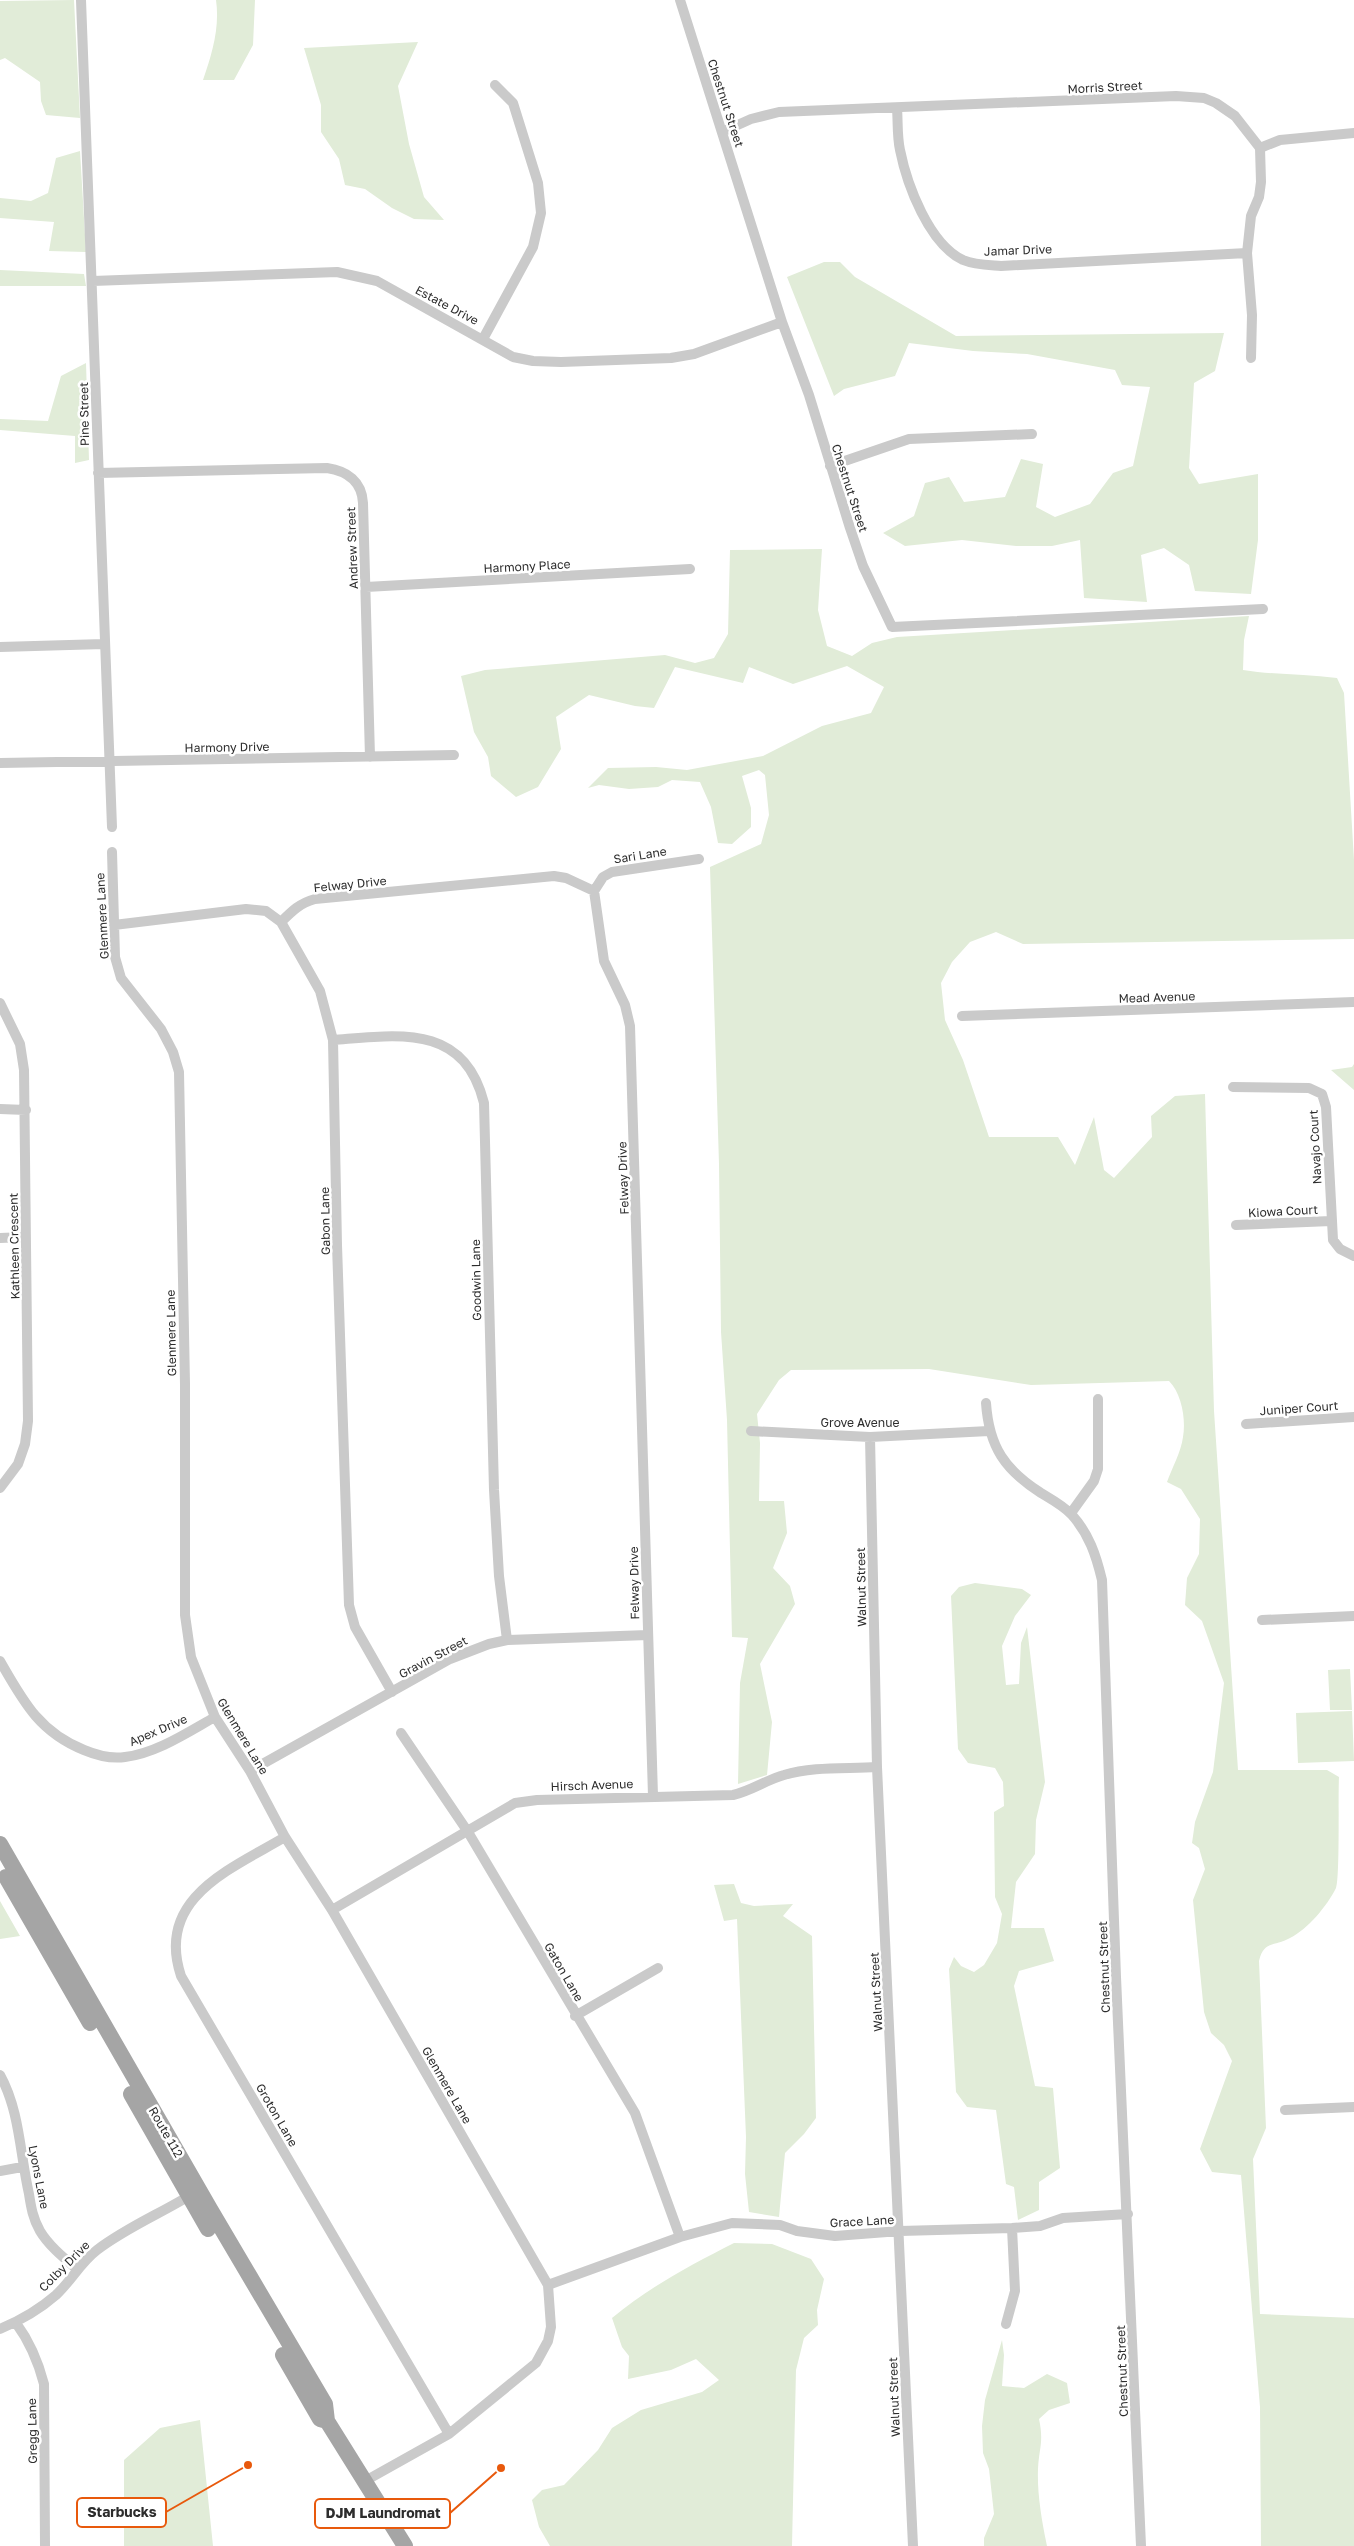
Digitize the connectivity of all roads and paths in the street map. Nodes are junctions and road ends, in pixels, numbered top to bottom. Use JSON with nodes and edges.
{"nodes":[{"id":1,"x":81,"y":0,"type":"edge"},
{"id":2,"x":680,"y":0,"type":"edge"},
{"id":3,"x":495,"y":85,"type":"dead end"},
{"id":4,"x":898,"y":108,"type":"junction"},
{"id":5,"x":722,"y":132,"type":"junction"},
{"id":6,"x":1354,"y":133,"type":"edge"},
{"id":7,"x":1260,"y":148,"type":"junction"},
{"id":8,"x":1247,"y":253,"type":"junction"},
{"id":9,"x":93,"y":281,"type":"junction"},
{"id":10,"x":782,"y":322,"type":"junction"},
{"id":11,"x":483,"y":339,"type":"junction"},
{"id":12,"x":1251,"y":358,"type":"dead end"},
{"id":13,"x":1032,"y":434,"type":"dead end"},
{"id":14,"x":830,"y":466,"type":"junction"},
{"id":15,"x":98,"y":473,"type":"junction"},
{"id":16,"x":690,"y":569,"type":"dead end"},
{"id":17,"x":366,"y":587,"type":"junction"},
{"id":18,"x":1263,"y":609,"type":"dead end"},
{"id":19,"x":104,"y":644,"type":"junction"},
{"id":20,"x":0,"y":647,"type":"edge"},
{"id":21,"x":454,"y":754,"type":"dead end"},
{"id":22,"x":370,"y":757,"type":"junction"},
{"id":23,"x":109,"y":761,"type":"junction"},
{"id":24,"x":0,"y":764,"type":"edge"},
{"id":25,"x":112,"y":827,"type":"dead end"},
{"id":26,"x":112,"y":852,"type":"dead end"},
{"id":27,"x":699,"y":859,"type":"dead end"},
{"id":28,"x":594,"y":891,"type":"junction"},
{"id":29,"x":281,"y":922,"type":"junction"},
{"id":30,"x":114,"y":925,"type":"junction"},
{"id":31,"x":0,"y":1002,"type":"edge"},
{"id":32,"x":1354,"y":1002,"type":"edge"},
{"id":33,"x":962,"y":1016,"type":"dead end"},
{"id":34,"x":334,"y":1040,"type":"junction"},
{"id":35,"x":1233,"y":1087,"type":"dead end"},
{"id":36,"x":0,"y":1109,"type":"edge"},
{"id":37,"x":26,"y":1110,"type":"junction"},
{"id":38,"x":1331,"y":1221,"type":"junction"},
{"id":39,"x":1236,"y":1225,"type":"dead end"},
{"id":40,"x":25,"y":1237,"type":"junction"},
{"id":41,"x":0,"y":1238,"type":"edge"},
{"id":42,"x":1350,"y":1255,"type":"edge"},
{"id":43,"x":1098,"y":1399,"type":"dead end"},
{"id":44,"x":986,"y":1404,"type":"dead end"},
{"id":45,"x":1354,"y":1417,"type":"edge"},
{"id":46,"x":1246,"y":1424,"type":"dead end"},
{"id":47,"x":751,"y":1431,"type":"dead end"},
{"id":48,"x":989,"y":1431,"type":"junction"},
{"id":49,"x":870,"y":1437,"type":"junction"},
{"id":50,"x":0,"y":1488,"type":"edge"},
{"id":51,"x":1071,"y":1513,"type":"junction"},
{"id":52,"x":1354,"y":1616,"type":"edge"},
{"id":53,"x":1262,"y":1620,"type":"dead end"},
{"id":54,"x":648,"y":1635,"type":"junction"},
{"id":55,"x":507,"y":1640,"type":"junction"},
{"id":56,"x":0,"y":1661,"type":"edge"},
{"id":57,"x":392,"y":1692,"type":"junction"},
{"id":58,"x":215,"y":1717,"type":"junction"},
{"id":59,"x":402,"y":1733,"type":"dead end"},
{"id":60,"x":877,"y":1767,"type":"junction"},
{"id":61,"x":250,"y":1771,"type":"junction"},
{"id":62,"x":653,"y":1796,"type":"junction"},
{"id":63,"x":468,"y":1832,"type":"junction"},
{"id":64,"x":285,"y":1837,"type":"junction"},
{"id":65,"x":0,"y":1844,"type":"edge"},
{"id":66,"x":0,"y":1866,"type":"edge"},
{"id":67,"x":332,"y":1910,"type":"junction"},
{"id":68,"x":658,"y":1968,"type":"dead end"},
{"id":69,"x":575,"y":2016,"type":"junction"},
{"id":70,"x":0,"y":2075,"type":"edge"},
{"id":71,"x":1354,"y":2107,"type":"edge"},
{"id":72,"x":1284,"y":2110,"type":"dead end"},
{"id":73,"x":22,"y":2167,"type":"junction"},
{"id":74,"x":0,"y":2171,"type":"edge"},
{"id":75,"x":194,"y":2193,"type":"junction"},
{"id":76,"x":1128,"y":2214,"type":"junction"},
{"id":77,"x":1012,"y":2228,"type":"junction"},
{"id":78,"x":900,"y":2231,"type":"junction"},
{"id":79,"x":680,"y":2237,"type":"junction"},
{"id":80,"x":77,"y":2269,"type":"junction"},
{"id":81,"x":548,"y":2285,"type":"junction"},
{"id":82,"x":16,"y":2322,"type":"junction"},
{"id":83,"x":1006,"y":2324,"type":"dead end"},
{"id":84,"x":0,"y":2329,"type":"edge"},
{"id":85,"x":449,"y":2434,"type":"junction"},
{"id":86,"x":365,"y":2481,"type":"junction"},
{"id":87,"x":45,"y":2546,"type":"edge"},
{"id":88,"x":405,"y":2546,"type":"edge"},
{"id":89,"x":913,"y":2546,"type":"edge"},
{"id":90,"x":1141,"y":2546,"type":"edge"}],
"edges":[{"from":1,"to":9,"type":"street","name":"Pine Street"},
{"from":2,"to":5,"type":"street","name":"Chestnut Street"},
{"from":3,"to":11,"type":"street"},
{"from":4,"to":5,"type":"street","name":"Morris Street"},
{"from":4,"to":7,"type":"street","name":"Morris Street"},
{"from":4,"to":8,"type":"street","name":"Jamar Drive"},
{"from":5,"to":10,"type":"street","name":"Chestnut Street"},
{"from":6,"to":7,"type":"street"},
{"from":7,"to":8,"type":"street"},
{"from":8,"to":12,"type":"street"},
{"from":9,"to":11,"type":"street","name":"Estate Drive"},
{"from":9,"to":15,"type":"street","name":"Pine Street"},
{"from":10,"to":11,"type":"street","name":"Estate Drive"},
{"from":10,"to":14,"type":"street","name":"Chestnut Street"},
{"from":13,"to":14,"type":"street"},
{"from":14,"to":18,"type":"street","name":"Chestnut Street"},
{"from":15,"to":17,"type":"street","name":"Andrew Street"},
{"from":15,"to":19,"type":"street","name":"Pine Street"},
{"from":16,"to":17,"type":"street","name":"Harmony Place"},
{"from":17,"to":22,"type":"street","name":"Andrew Street"},
{"from":19,"to":20,"type":"street"},
{"from":19,"to":23,"type":"street","name":"Pine Street"},
{"from":21,"to":22,"type":"street","name":"Harmony Drive"},
{"from":22,"to":23,"type":"street","name":"Harmony Drive"},
{"from":23,"to":24,"type":"street","name":"Harmony Drive"},
{"from":23,"to":25,"type":"street","name":"Pine Street"},
{"from":26,"to":30,"type":"street","name":"Glenmere Lane"},
{"from":27,"to":28,"type":"street","name":"Sari Lane"},
{"from":28,"to":29,"type":"street","name":"Felway Drive"},
{"from":28,"to":54,"type":"street","name":"Felway Drive"},
{"from":29,"to":30,"type":"street","name":"Gabon Lane"},
{"from":29,"to":34,"type":"street","name":"Gabon Lane"},
{"from":30,"to":58,"type":"street","name":"Glenmere Lane"},
{"from":31,"to":37,"type":"street","name":"Kathleen Crescent"},
{"from":32,"to":33,"type":"street","name":"Mead Avenue"},
{"from":34,"to":55,"type":"street","name":"Goodwin Lane"},
{"from":34,"to":57,"type":"street","name":"Gabon Lane"},
{"from":35,"to":38,"type":"street","name":"Navajo Court"},
{"from":36,"to":37,"type":"street"},
{"from":37,"to":40,"type":"street","name":"Kathleen Crescent"},
{"from":38,"to":39,"type":"street","name":"Kiowa Court"},
{"from":38,"to":42,"type":"street","name":"Navajo Court"},
{"from":40,"to":41,"type":"street"},
{"from":40,"to":50,"type":"street","name":"Kathleen Crescent"},
{"from":43,"to":51,"type":"street"},
{"from":44,"to":48,"type":"street","name":"Chestnut Street"},
{"from":45,"to":46,"type":"street","name":"Juniper Court"},
{"from":47,"to":49,"type":"street","name":"Grove Avenue"},
{"from":48,"to":49,"type":"street","name":"Grove Avenue"},
{"from":48,"to":51,"type":"street","name":"Chestnut Street"},
{"from":49,"to":60,"type":"street","name":"Walnut Street"},
{"from":51,"to":76,"type":"street","name":"Chestnut Street"},
{"from":52,"to":53,"type":"street"},
{"from":54,"to":55,"type":"street","name":"Gravin Street"},
{"from":54,"to":62,"type":"street","name":"Felway Drive"},
{"from":55,"to":57,"type":"street","name":"Gravin Street"},
{"from":56,"to":58,"type":"street","name":"Apex Drive"},
{"from":57,"to":61,"type":"street","name":"Gravin Street"},
{"from":58,"to":61,"type":"street","name":"Glenmere Lane"},
{"from":59,"to":63,"type":"street","name":"Gaton Lane"},
{"from":60,"to":62,"type":"street","name":"Hirsch Avenue"},
{"from":60,"to":78,"type":"street","name":"Walnut Street"},
{"from":61,"to":64,"type":"street","name":"Glenmere Lane"},
{"from":62,"to":63,"type":"street","name":"Hirsch Avenue"},
{"from":63,"to":67,"type":"street","name":"Hirsch Avenue"},
{"from":63,"to":69,"type":"street","name":"Gaton Lane"},
{"from":64,"to":67,"type":"street","name":"Glenmere Lane"},
{"from":64,"to":85,"type":"street","name":"Groton Lane"},
{"from":65,"to":75,"type":"main road","name":"Route 112"},
{"from":66,"to":75,"type":"main road","name":"Route 112"},
{"from":67,"to":81,"type":"street","name":"Glenmere Lane"},
{"from":68,"to":69,"type":"street"},
{"from":69,"to":79,"type":"street","name":"Gaton Lane"},
{"from":70,"to":73,"type":"street","name":"Lyons Lane"},
{"from":71,"to":72,"type":"street"},
{"from":73,"to":74,"type":"street"},
{"from":73,"to":80,"type":"street","name":"Lyons Lane"},
{"from":75,"to":80,"type":"street","name":"Colby Drive"},
{"from":75,"to":86,"type":"main road","name":"Route 112"},
{"from":76,"to":77,"type":"street","name":"Grace Lane"},
{"from":76,"to":90,"type":"street","name":"Chestnut Street"},
{"from":77,"to":78,"type":"street","name":"Grace Lane"},
{"from":77,"to":83,"type":"street"},
{"from":78,"to":79,"type":"street","name":"Grace Lane"},
{"from":78,"to":89,"type":"street","name":"Walnut Street"},
{"from":79,"to":81,"type":"street","name":"Grace Lane"},
{"from":80,"to":82,"type":"street","name":"Colby Drive"},
{"from":81,"to":85,"type":"street","name":"Glenmere Lane"},
{"from":82,"to":84,"type":"street","name":"Colby Drive"},
{"from":82,"to":87,"type":"street","name":"Gregg Lane"},
{"from":85,"to":86,"type":"street","name":"Glenmere Lane"},
{"from":86,"to":88,"type":"main road","name":"Route 112"}]}
